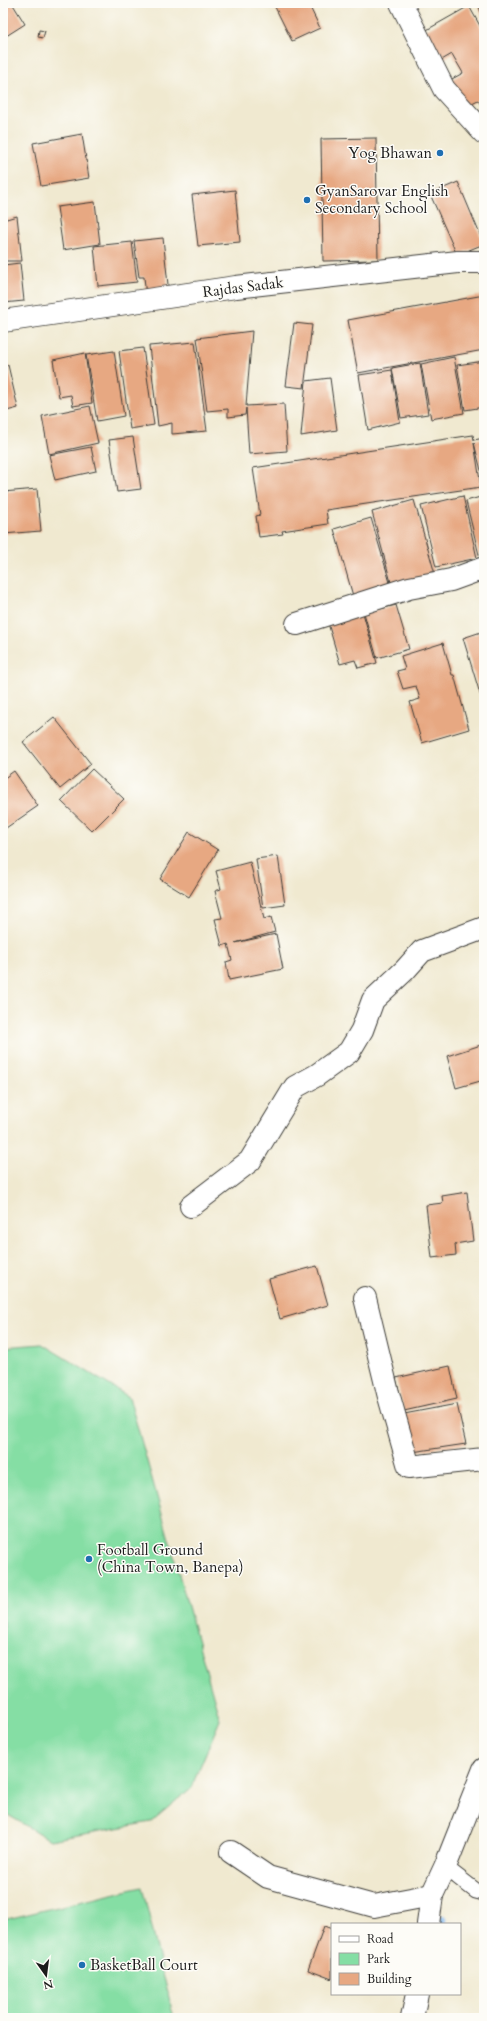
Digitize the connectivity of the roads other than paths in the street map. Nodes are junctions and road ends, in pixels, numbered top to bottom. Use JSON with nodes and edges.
{"nodes":[{"id":1,"x":401,"y":3,"type":"edge"},
{"id":2,"x":484,"y":133,"type":"edge"},
{"id":3,"x":484,"y":262,"type":"edge"},
{"id":4,"x":3,"y":321,"type":"edge"},
{"id":5,"x":484,"y":568,"type":"edge"},
{"id":6,"x":297,"y":624,"type":"dead end"},
{"id":7,"x":484,"y":928,"type":"edge"},
{"id":8,"x":191,"y":1206,"type":"dead end"},
{"id":9,"x":365,"y":1298,"type":"dead end"},
{"id":10,"x":484,"y":1459,"type":"edge"},
{"id":11,"x":484,"y":1769,"type":"edge"},
{"id":12,"x":231,"y":1852,"type":"dead end"},
{"id":13,"x":445,"y":1867,"type":"junction"},
{"id":14,"x":484,"y":1892,"type":"edge"},
{"id":15,"x":432,"y":1895,"type":"junction"},
{"id":16,"x":428,"y":1923,"type":"edge"},
{"id":17,"x":416,"y":1995,"type":"edge"},
{"id":18,"x":412,"y":2018,"type":"edge"}],
"edges":[{"from":1,"to":2,"type":"street"},
{"from":3,"to":4,"type":"street","name":"Rajdas Sadak"},
{"from":5,"to":6,"type":"street"},
{"from":7,"to":8,"type":"street"},
{"from":9,"to":10,"type":"street"},
{"from":11,"to":13,"type":"street"},
{"from":12,"to":15,"type":"street"},
{"from":13,"to":14,"type":"lane"},
{"from":13,"to":15,"type":"street"},
{"from":15,"to":16,"type":"street"},
{"from":17,"to":18,"type":"street"}]}
